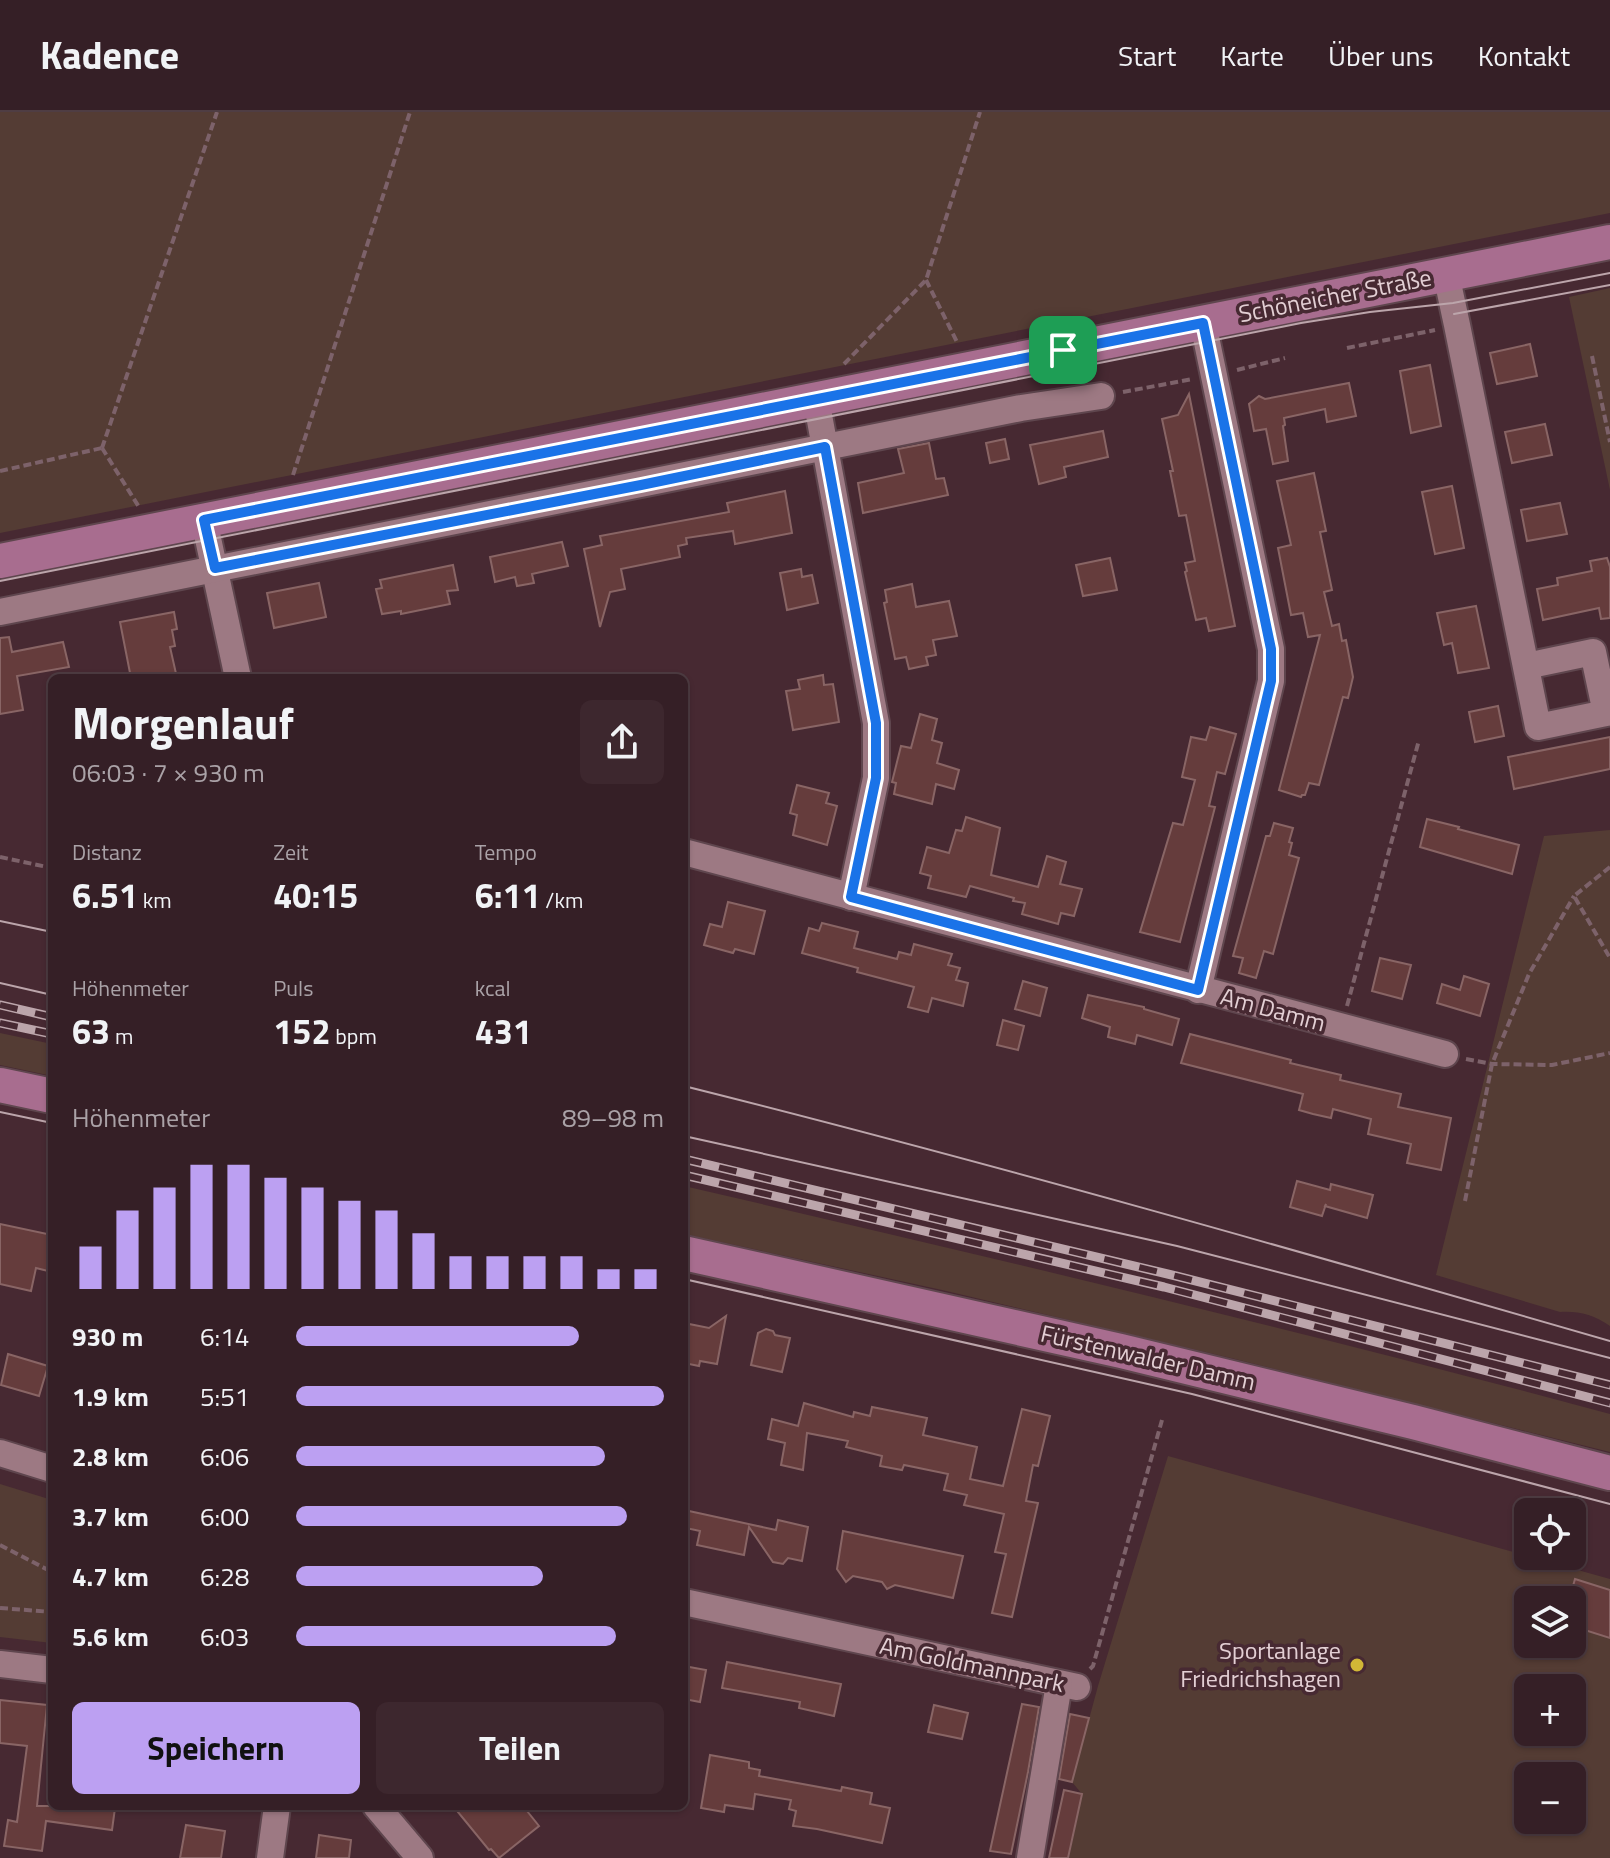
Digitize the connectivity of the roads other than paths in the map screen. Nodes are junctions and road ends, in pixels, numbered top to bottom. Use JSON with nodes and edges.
{"nodes":[{"id":1,"x":1610,"y":242,"type":"edge"},
{"id":2,"x":1446,"y":274,"type":"junction"},
{"id":3,"x":1203,"y":323,"type":"junction"},
{"id":4,"x":1101,"y":396,"type":"dead end"},
{"id":5,"x":816,"y":399,"type":"junction"},
{"id":6,"x":825,"y":447,"type":"junction"},
{"id":7,"x":204,"y":520,"type":"junction"},
{"id":8,"x":0,"y":561,"type":"edge"},
{"id":9,"x":215,"y":568,"type":"junction"},
{"id":10,"x":0,"y":612,"type":"edge"},
{"id":11,"x":1526,"y":666,"type":"junction"},
{"id":12,"x":237,"y":674,"type":"edge"},
{"id":13,"x":1608,"y":713,"type":"edge"},
{"id":14,"x":688,"y":853,"type":"edge"},
{"id":15,"x":851,"y":897,"type":"junction"},
{"id":16,"x":1198,"y":990,"type":"junction"},
{"id":17,"x":1445,"y":1054,"type":"road end"},
{"id":18,"x":0,"y":1085,"type":"edge"},
{"id":19,"x":48,"y":1095,"type":"edge"},
{"id":20,"x":688,"y":1254,"type":"edge"},
{"id":21,"x":0,"y":1453,"type":"edge"},
{"id":22,"x":48,"y":1468,"type":"edge"},
{"id":23,"x":1610,"y":1473,"type":"edge"},
{"id":24,"x":688,"y":1603,"type":"edge"},
{"id":25,"x":0,"y":1664,"type":"edge"},
{"id":26,"x":48,"y":1670,"type":"edge"},
{"id":27,"x":276,"y":1810,"type":"edge"},
{"id":28,"x":379,"y":1810,"type":"edge"},
{"id":29,"x":270,"y":1858,"type":"edge"},
{"id":30,"x":420,"y":1858,"type":"edge"},
{"id":31,"x":1030,"y":1858,"type":"edge"}],
"edges":[{"from":1,"to":2,"type":"main road","name":"Schöneicher Straße"},
{"from":2,"to":3,"type":"main road","name":"Schöneicher Straße"},
{"from":2,"to":11,"type":"street","name":"Schöneicher Straße"},
{"from":3,"to":5,"type":"main road","name":"Schöneicher Straße"},
{"from":3,"to":16,"type":"street"},
{"from":4,"to":6,"type":"street"},
{"from":5,"to":6,"type":"street"},
{"from":5,"to":7,"type":"main road","name":"Schöneicher Straße"},
{"from":6,"to":9,"type":"street"},
{"from":6,"to":15,"type":"street"},
{"from":7,"to":8,"type":"main road","name":"Schöneicher Straße"},
{"from":7,"to":9,"type":"street"},
{"from":9,"to":10,"type":"street"},
{"from":9,"to":12,"type":"street"},
{"from":11,"to":13,"type":"street"},
{"from":11,"to":13,"type":"street","name":"Schöneicher Straße"},
{"from":14,"to":15,"type":"street","name":"Am Damm"},
{"from":15,"to":16,"type":"street","name":"Am Damm"},
{"from":16,"to":17,"type":"street","name":"Am Damm"},
{"from":18,"to":19,"type":"main road"},
{"from":20,"to":23,"type":"main road","name":"Fürstenwalder Damm"},
{"from":21,"to":22,"type":"street"},
{"from":24,"to":31,"type":"street","name":"Am Goldmannpark"},
{"from":25,"to":26,"type":"street"},
{"from":27,"to":29,"type":"street"},
{"from":28,"to":30,"type":"street"}]}
